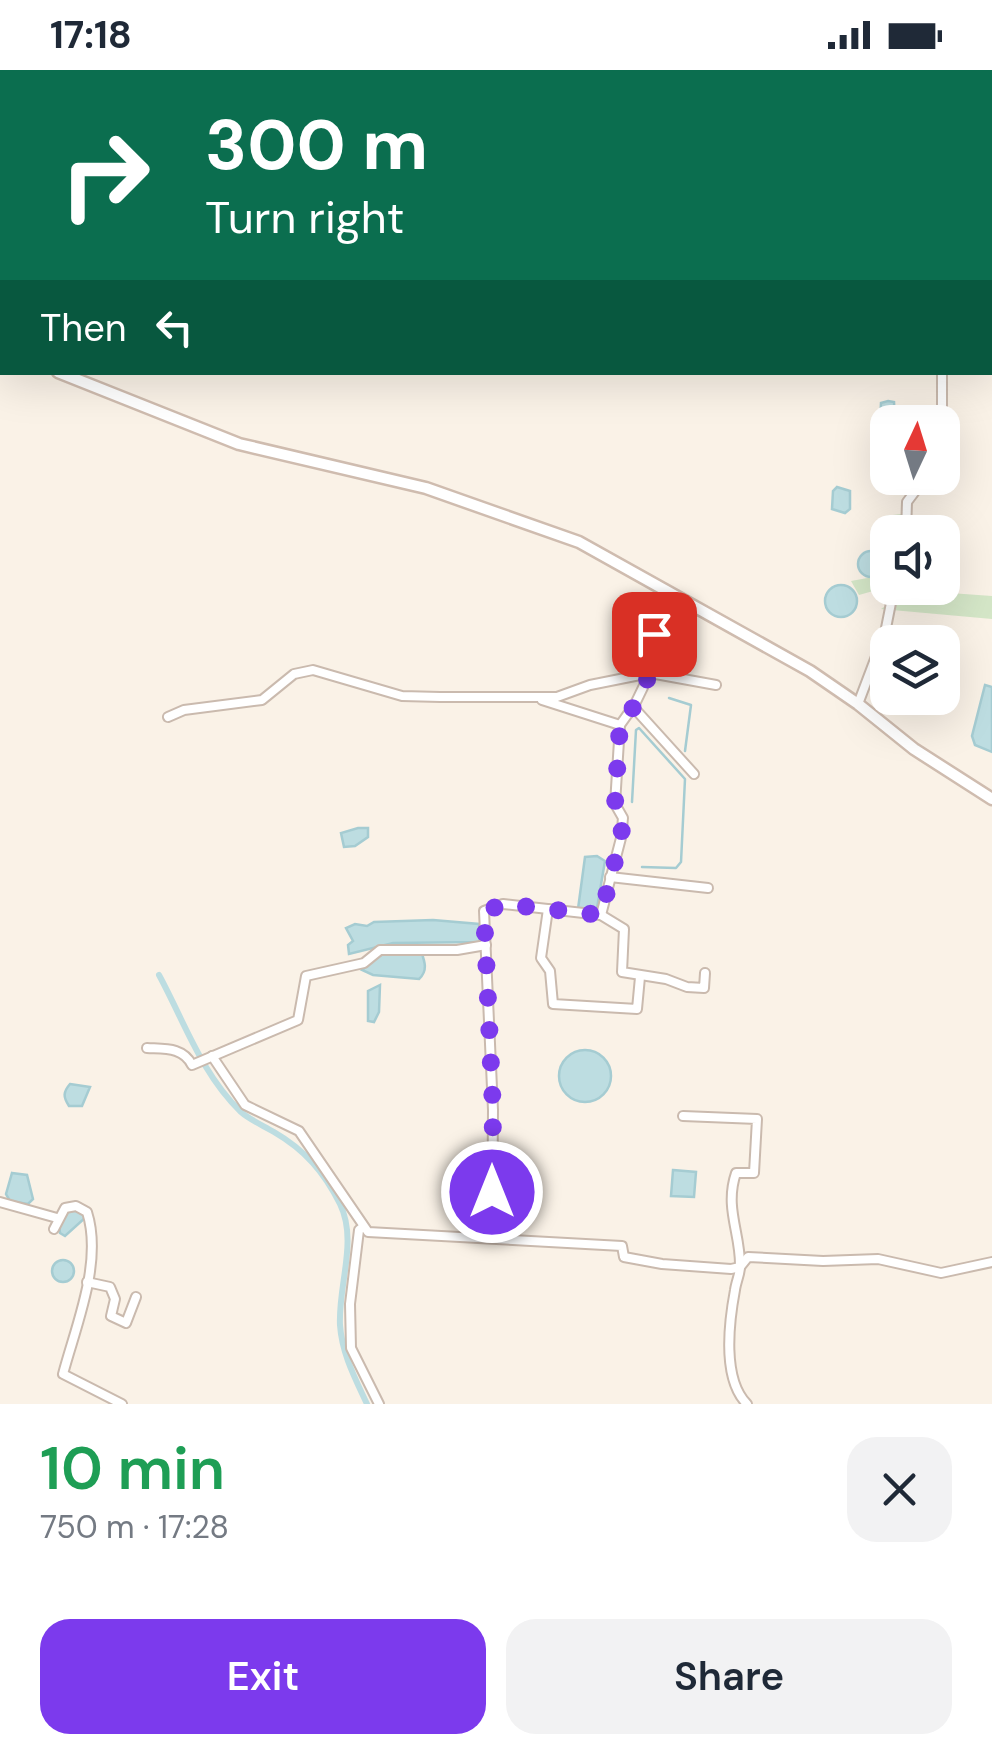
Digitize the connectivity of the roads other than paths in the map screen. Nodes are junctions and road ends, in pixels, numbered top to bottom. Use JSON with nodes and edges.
{"nodes":[{"id":1,"x":66,"y":375,"type":"edge"},
{"id":2,"x":942,"y":375,"type":"edge"},
{"id":3,"x":942,"y":405,"type":"edge"},
{"id":4,"x":891,"y":605,"type":"edge"},
{"id":5,"x":656,"y":610,"type":"dead end"},
{"id":6,"x":650,"y":673,"type":"junction"},
{"id":7,"x":716,"y":685,"type":"dead end"},
{"id":8,"x":528,"y":697,"type":"junction"},
{"id":9,"x":858,"y":704,"type":"junction"},
{"id":10,"x":636,"y":710,"type":"dead end"},
{"id":11,"x":168,"y":717,"type":"dead end"},
{"id":12,"x":620,"y":724,"type":"junction"},
{"id":13,"x":694,"y":774,"type":"dead end"},
{"id":14,"x":992,"y":799,"type":"edge"},
{"id":15,"x":610,"y":876,"type":"junction"},
{"id":16,"x":708,"y":888,"type":"dead end"},
{"id":17,"x":548,"y":909,"type":"junction"},
{"id":18,"x":601,"y":915,"type":"junction"},
{"id":19,"x":486,"y":946,"type":"junction"},
{"id":20,"x":705,"y":973,"type":"dead end"},
{"id":21,"x":640,"y":976,"type":"junction"},
{"id":22,"x":147,"y":1048,"type":"dead end"},
{"id":23,"x":211,"y":1057,"type":"junction"},
{"id":24,"x":683,"y":1116,"type":"dead end"},
{"id":25,"x":0,"y":1202,"type":"edge"},
{"id":26,"x":57,"y":1218,"type":"junction"},
{"id":27,"x":363,"y":1227,"type":"junction"},
{"id":28,"x":54,"y":1229,"type":"dead end"},
{"id":29,"x":492,"y":1236,"type":"junction"},
{"id":30,"x":992,"y":1262,"type":"edge"},
{"id":31,"x":740,"y":1266,"type":"junction"},
{"id":32,"x":87,"y":1282,"type":"junction"},
{"id":33,"x":136,"y":1297,"type":"dead end"},
{"id":34,"x":122,"y":1404,"type":"edge"},
{"id":35,"x":379,"y":1404,"type":"edge"},
{"id":36,"x":747,"y":1404,"type":"edge"}],
"edges":[{"from":1,"to":9,"type":"main road"},
{"from":2,"to":3,"type":"street"},
{"from":4,"to":9,"type":"street"},
{"from":5,"to":6,"type":"street"},
{"from":6,"to":7,"type":"street"},
{"from":6,"to":8,"type":"street"},
{"from":6,"to":12,"type":"street"},
{"from":8,"to":11,"type":"street"},
{"from":8,"to":12,"type":"street"},
{"from":9,"to":14,"type":"main road"},
{"from":10,"to":13,"type":"street"},
{"from":12,"to":15,"type":"street"},
{"from":15,"to":16,"type":"street"},
{"from":15,"to":18,"type":"street"},
{"from":17,"to":18,"type":"street"},
{"from":17,"to":19,"type":"street"},
{"from":17,"to":21,"type":"street"},
{"from":18,"to":21,"type":"street"},
{"from":19,"to":23,"type":"street"},
{"from":19,"to":29,"type":"street"},
{"from":20,"to":21,"type":"street"},
{"from":22,"to":23,"type":"street"},
{"from":23,"to":27,"type":"street"},
{"from":24,"to":31,"type":"street"},
{"from":25,"to":26,"type":"street"},
{"from":26,"to":28,"type":"street"},
{"from":26,"to":32,"type":"street"},
{"from":27,"to":29,"type":"street"},
{"from":27,"to":35,"type":"street"},
{"from":29,"to":31,"type":"street"},
{"from":30,"to":31,"type":"street"},
{"from":31,"to":36,"type":"street"},
{"from":32,"to":33,"type":"street"},
{"from":32,"to":34,"type":"street"}]}
